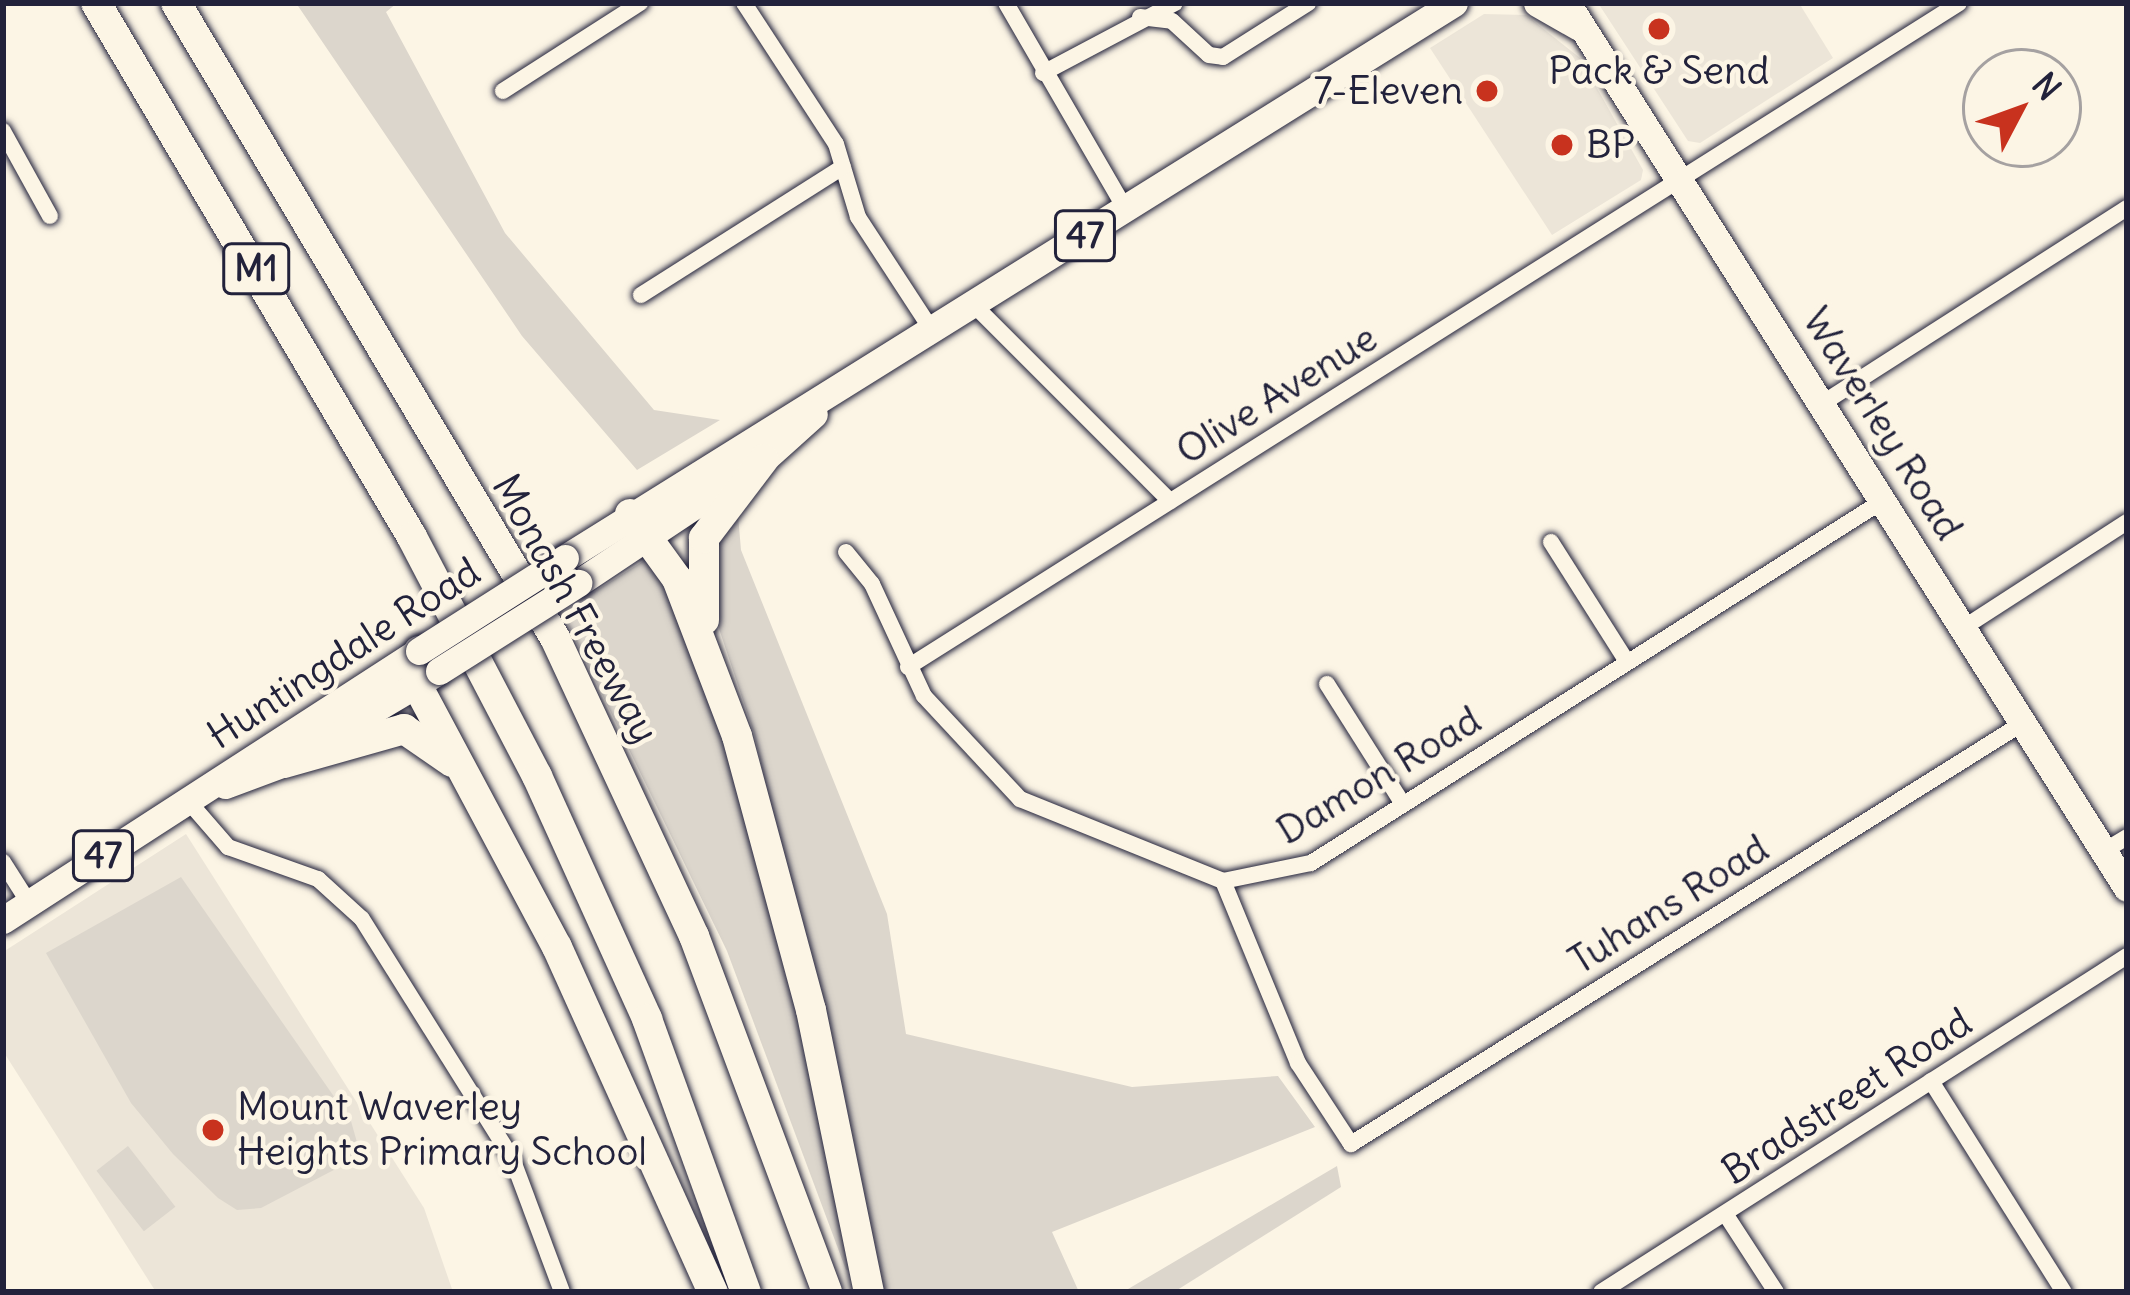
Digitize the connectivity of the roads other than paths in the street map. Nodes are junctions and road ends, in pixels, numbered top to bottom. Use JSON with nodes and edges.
{"nodes":[{"id":1,"x":96,"y":3,"type":"edge"},
{"id":2,"x":176,"y":3,"type":"edge"},
{"id":3,"x":640,"y":3,"type":"edge"},
{"id":4,"x":744,"y":3,"type":"edge"},
{"id":5,"x":1006,"y":3,"type":"edge"},
{"id":6,"x":1174,"y":3,"type":"edge"},
{"id":7,"x":1308,"y":3,"type":"edge"},
{"id":8,"x":1455,"y":3,"type":"edge"},
{"id":9,"x":1537,"y":3,"type":"edge"},
{"id":10,"x":1567,"y":3,"type":"edge"},
{"id":11,"x":1959,"y":3,"type":"edge"},
{"id":12,"x":1140,"y":17,"type":"junction"},
{"id":13,"x":1583,"y":29,"type":"junction"},
{"id":14,"x":1043,"y":73,"type":"junction"},
{"id":15,"x":503,"y":91,"type":"dead end"},
{"id":16,"x":3,"y":131,"type":"edge"},
{"id":17,"x":843,"y":166,"type":"junction"},
{"id":18,"x":1682,"y":178,"type":"junction"},
{"id":19,"x":2127,"y":208,"type":"edge"},
{"id":20,"x":1126,"y":209,"type":"junction"},
{"id":21,"x":50,"y":216,"type":"dead end"},
{"id":22,"x":641,"y":295,"type":"dead end"},
{"id":23,"x":975,"y":306,"type":"junction"},
{"id":24,"x":933,"y":332,"type":"junction"},
{"id":25,"x":834,"y":395,"type":"junction"},
{"id":26,"x":1823,"y":403,"type":"junction"},
{"id":27,"x":764,"y":459,"type":"junction"},
{"id":28,"x":1884,"y":500,"type":"junction"},
{"id":29,"x":1170,"y":501,"type":"junction"},
{"id":30,"x":630,"y":514,"type":"junction"},
{"id":31,"x":2127,"y":522,"type":"edge"},
{"id":32,"x":652,"y":536,"type":"junction"},
{"id":33,"x":1551,"y":542,"type":"dead end"},
{"id":34,"x":846,"y":552,"type":"dead end"},
{"id":35,"x":572,"y":571,"type":"junction"},
{"id":36,"x":1963,"y":628,"type":"junction"},
{"id":37,"x":709,"y":650,"type":"junction"},
{"id":38,"x":1626,"y":660,"type":"junction"},
{"id":39,"x":908,"y":667,"type":"junction"},
{"id":40,"x":422,"y":670,"type":"junction"},
{"id":41,"x":1327,"y":684,"type":"dead end"},
{"id":42,"x":2023,"y":723,"type":"junction"},
{"id":43,"x":284,"y":763,"type":"junction"},
{"id":44,"x":469,"y":778,"type":"junction"},
{"id":45,"x":196,"y":797,"type":"junction"},
{"id":46,"x":1403,"y":804,"type":"junction"},
{"id":47,"x":2115,"y":844,"type":"edge"},
{"id":48,"x":3,"y":862,"type":"edge"},
{"id":49,"x":1223,"y":881,"type":"junction"},
{"id":50,"x":2127,"y":887,"type":"edge"},
{"id":51,"x":29,"y":903,"type":"junction"},
{"id":52,"x":3,"y":920,"type":"edge"},
{"id":53,"x":2127,"y":956,"type":"edge"},
{"id":54,"x":1931,"y":1081,"type":"junction"},
{"id":55,"x":1726,"y":1215,"type":"junction"},
{"id":56,"x":562,"y":1292,"type":"edge"},
{"id":57,"x":713,"y":1292,"type":"edge"},
{"id":58,"x":746,"y":1292,"type":"edge"},
{"id":59,"x":827,"y":1292,"type":"edge"},
{"id":60,"x":869,"y":1292,"type":"edge"},
{"id":61,"x":1601,"y":1292,"type":"edge"},
{"id":62,"x":1776,"y":1292,"type":"edge"},
{"id":63,"x":2064,"y":1292,"type":"edge"}],
"edges":[{"from":1,"to":58,"type":"highway","number":"M1"},
{"from":2,"to":59,"type":"highway","name":"Monash Freeway","number":"M1"},
{"from":3,"to":15,"type":"street"},
{"from":4,"to":17,"type":"street"},
{"from":5,"to":14,"type":"street"},
{"from":6,"to":12,"type":"street"},
{"from":7,"to":12,"type":"street"},
{"from":8,"to":20,"type":"main road","name":"Huntingdale Road","number":"47"},
{"from":9,"to":13,"type":"main road"},
{"from":10,"to":13,"type":"main road","name":"Waverley Road"},
{"from":11,"to":18,"type":"street","name":"Olive Avenue"},
{"from":12,"to":14,"type":"street"},
{"from":13,"to":18,"type":"main road","name":"Waverley Road"},
{"from":14,"to":20,"type":"street"},
{"from":16,"to":21,"type":"street"},
{"from":17,"to":22,"type":"street"},
{"from":17,"to":24,"type":"street"},
{"from":18,"to":26,"type":"main road","name":"Waverley Road"},
{"from":18,"to":29,"type":"street","name":"Olive Avenue"},
{"from":19,"to":26,"type":"street"},
{"from":20,"to":23,"type":"main road","name":"Huntingdale Road","number":"47"},
{"from":23,"to":24,"type":"main road","name":"Huntingdale Road","number":"47"},
{"from":23,"to":29,"type":"street"},
{"from":24,"to":25,"type":"main road","name":"Huntingdale Road","number":"47"},
{"from":25,"to":27,"type":"main road","name":"Huntingdale Road","number":"47"},
{"from":25,"to":30,"type":"main road","name":"Huntingdale Road","number":"47"},
{"from":26,"to":28,"type":"main road","name":"Waverley Road"},
{"from":27,"to":32,"type":"main road","name":"Huntingdale Road","number":"47"},
{"from":27,"to":37,"type":"highway"},
{"from":28,"to":36,"type":"main road","name":"Waverley Road"},
{"from":28,"to":38,"type":"street","name":"Damon Road"},
{"from":29,"to":39,"type":"street","name":"Olive Avenue"},
{"from":30,"to":32,"type":"highway"},
{"from":30,"to":35,"type":"main road","name":"Huntingdale Road","number":"47"},
{"from":31,"to":36,"type":"street"},
{"from":32,"to":35,"type":"main road","name":"Huntingdale Road","number":"47"},
{"from":32,"to":37,"type":"highway"},
{"from":33,"to":38,"type":"street"},
{"from":34,"to":39,"type":"street","name":"Damon Road"},
{"from":35,"to":40,"type":"main road","name":"Huntingdale Road","number":"47","bridge":true},
{"from":36,"to":42,"type":"main road","name":"Waverley Road"},
{"from":37,"to":60,"type":"highway"},
{"from":38,"to":46,"type":"street","name":"Damon Road"},
{"from":39,"to":49,"type":"street","name":"Damon Road"},
{"from":40,"to":43,"type":"main road","name":"Huntingdale Road","number":"47"},
{"from":40,"to":44,"type":"highway"},
{"from":40,"to":45,"type":"main road","name":"Huntingdale Road","number":"47"},
{"from":41,"to":46,"type":"street"},
{"from":42,"to":47,"type":"main road","name":"Waverley Road"},
{"from":42,"to":49,"type":"street","name":"Tuhans Road"},
{"from":43,"to":44,"type":"highway"},
{"from":43,"to":45,"type":"main road","name":"Huntingdale Road","number":"47"},
{"from":44,"to":57,"type":"highway"},
{"from":45,"to":51,"type":"main road","name":"Huntingdale Road","number":"47"},
{"from":45,"to":56,"type":"street"},
{"from":46,"to":49,"type":"street","name":"Damon Road"},
{"from":47,"to":50,"type":"main road","name":"Waverley Road"},
{"from":48,"to":51,"type":"street"},
{"from":51,"to":52,"type":"main road","name":"Huntingdale Road","number":"47"},
{"from":53,"to":54,"type":"street","name":"Bradstreet Road"},
{"from":54,"to":55,"type":"street","name":"Bradstreet Road"},
{"from":54,"to":63,"type":"street"},
{"from":55,"to":61,"type":"street","name":"Bradstreet Road"},
{"from":55,"to":62,"type":"street"}]}
